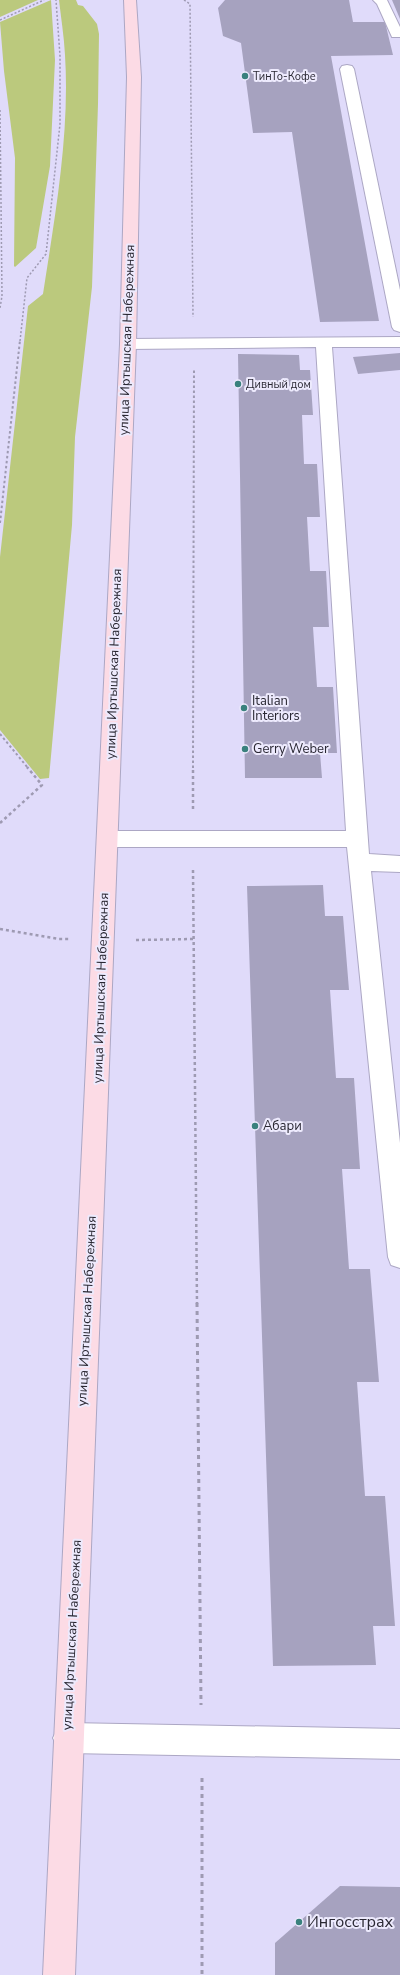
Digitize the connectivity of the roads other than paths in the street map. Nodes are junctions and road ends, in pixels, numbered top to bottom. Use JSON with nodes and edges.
{"nodes":[{"id":1,"x":130,"y":0,"type":"edge"},
{"id":2,"x":379,"y":0,"type":"edge"},
{"id":3,"x":397,"y":34,"type":"dead end"},
{"id":4,"x":347,"y":69,"type":"dead end"},
{"id":5,"x":400,"y":326,"type":"edge"},
{"id":6,"x":400,"y":342,"type":"edge"},
{"id":7,"x":324,"y":343,"type":"junction"},
{"id":8,"x":128,"y":344,"type":"junction"},
{"id":9,"x":107,"y":839,"type":"junction"},
{"id":10,"x":357,"y":839,"type":"junction"},
{"id":11,"x":359,"y":862,"type":"junction"},
{"id":12,"x":400,"y":864,"type":"edge"},
{"id":13,"x":400,"y":1258,"type":"edge"},
{"id":14,"x":68,"y":1738,"type":"junction"},
{"id":15,"x":400,"y":1744,"type":"edge"},
{"id":16,"x":58,"y":1975,"type":"edge"}],
"edges":[{"from":1,"to":8,"type":"main road","name":"улица Иртышская Набережная"},
{"from":2,"to":3,"type":"lane"},
{"from":4,"to":5,"type":"lane"},
{"from":6,"to":7,"type":"lane"},
{"from":7,"to":8,"type":"lane"},
{"from":7,"to":10,"type":"lane"},
{"from":8,"to":9,"type":"main road","name":"улица Иртышская Набережная"},
{"from":9,"to":10,"type":"lane"},
{"from":9,"to":14,"type":"main road","name":"улица Иртышская Набережная"},
{"from":10,"to":11,"type":"lane"},
{"from":11,"to":12,"type":"lane"},
{"from":11,"to":13,"type":"lane"},
{"from":14,"to":15,"type":"lane"},
{"from":14,"to":16,"type":"main road","name":"улица Иртышская Набережная"}]}
